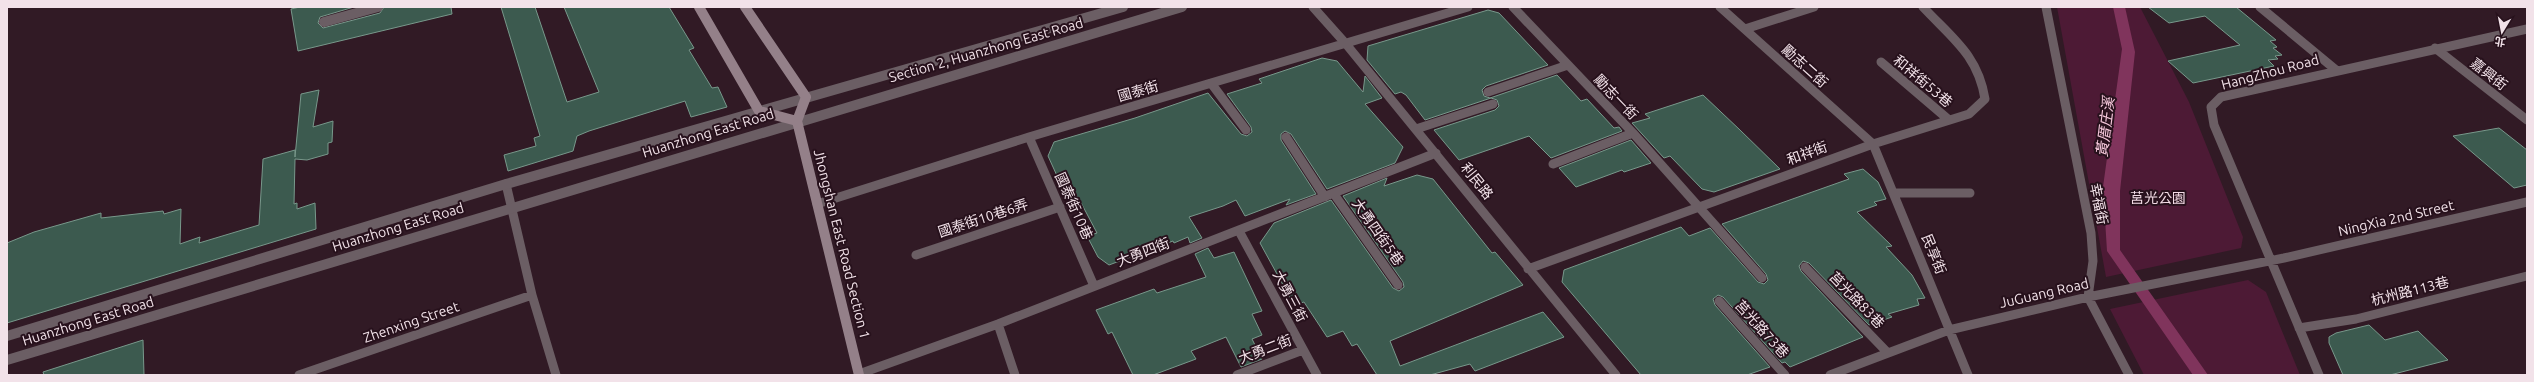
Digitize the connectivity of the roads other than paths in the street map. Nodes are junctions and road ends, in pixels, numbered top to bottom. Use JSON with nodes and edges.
{"nodes":[{"id":1,"x":378,"y":7,"type":"edge"},
{"id":2,"x":699,"y":7,"type":"edge"},
{"id":3,"x":745,"y":7,"type":"edge"},
{"id":4,"x":1123,"y":7,"type":"edge"},
{"id":5,"x":1182,"y":7,"type":"edge"},
{"id":6,"x":1313,"y":7,"type":"edge"},
{"id":7,"x":1468,"y":7,"type":"edge"},
{"id":8,"x":1513,"y":7,"type":"edge"},
{"id":9,"x":1720,"y":7,"type":"edge"},
{"id":10,"x":1814,"y":7,"type":"edge"},
{"id":11,"x":1923,"y":7,"type":"edge"},
{"id":12,"x":2046,"y":7,"type":"edge"},
{"id":13,"x":2260,"y":7,"type":"edge"},
{"id":14,"x":324,"y":22,"type":"dead end"},
{"id":15,"x":2527,"y":28,"type":"edge"},
{"id":16,"x":1745,"y":29,"type":"junction"},
{"id":17,"x":1346,"y":44,"type":"junction"},
{"id":18,"x":2434,"y":48,"type":"junction"},
{"id":19,"x":1881,"y":62,"type":"dead end"},
{"id":20,"x":1568,"y":65,"type":"junction"},
{"id":21,"x":2336,"y":70,"type":"junction"},
{"id":22,"x":1211,"y":83,"type":"junction"},
{"id":23,"x":1488,"y":92,"type":"dead end"},
{"id":24,"x":806,"y":97,"type":"junction"},
{"id":25,"x":1493,"y":104,"type":"dead end"},
{"id":26,"x":759,"y":111,"type":"junction"},
{"id":27,"x":1949,"y":120,"type":"junction"},
{"id":28,"x":2527,"y":120,"type":"edge"},
{"id":29,"x":796,"y":121,"type":"junction"},
{"id":30,"x":1416,"y":129,"type":"junction"},
{"id":31,"x":1246,"y":130,"type":"dead end"},
{"id":32,"x":1632,"y":133,"type":"junction"},
{"id":33,"x":1028,"y":137,"type":"junction"},
{"id":34,"x":1286,"y":137,"type":"dead end"},
{"id":35,"x":1873,"y":144,"type":"junction"},
{"id":36,"x":1436,"y":153,"type":"junction"},
{"id":37,"x":1553,"y":164,"type":"dead end"},
{"id":38,"x":506,"y":184,"type":"junction"},
{"id":39,"x":1894,"y":193,"type":"junction"},
{"id":40,"x":1970,"y":194,"type":"dead end"},
{"id":41,"x":1329,"y":195,"type":"junction"},
{"id":42,"x":2527,"y":202,"type":"edge"},
{"id":43,"x":817,"y":204,"type":"junction"},
{"id":44,"x":512,"y":207,"type":"junction"},
{"id":45,"x":1060,"y":207,"type":"junction"},
{"id":46,"x":1698,"y":207,"type":"junction"},
{"id":47,"x":1239,"y":231,"type":"junction"},
{"id":48,"x":916,"y":255,"type":"dead end"},
{"id":49,"x":2271,"y":261,"type":"junction"},
{"id":50,"x":1805,"y":266,"type":"dead end"},
{"id":51,"x":1528,"y":269,"type":"junction"},
{"id":52,"x":2527,"y":276,"type":"edge"},
{"id":53,"x":1762,"y":278,"type":"dead end"},
{"id":54,"x":1094,"y":286,"type":"junction"},
{"id":55,"x":1398,"y":286,"type":"dead end"},
{"id":56,"x":532,"y":295,"type":"junction"},
{"id":57,"x":2088,"y":297,"type":"junction"},
{"id":58,"x":1719,"y":301,"type":"dead end"},
{"id":59,"x":998,"y":324,"type":"junction"},
{"id":60,"x":2299,"y":328,"type":"junction"},
{"id":61,"x":1949,"y":330,"type":"junction"},
{"id":62,"x":7,"y":336,"type":"edge"},
{"id":63,"x":1303,"y":350,"type":"junction"},
{"id":64,"x":1888,"y":353,"type":"junction"},
{"id":65,"x":7,"y":360,"type":"edge"},
{"id":66,"x":859,"y":374,"type":"edge"},
{"id":67,"x":299,"y":375,"type":"edge"},
{"id":68,"x":556,"y":375,"type":"edge"},
{"id":69,"x":1015,"y":375,"type":"edge"},
{"id":70,"x":1237,"y":375,"type":"edge"},
{"id":71,"x":1317,"y":375,"type":"edge"},
{"id":72,"x":1616,"y":375,"type":"edge"},
{"id":73,"x":1785,"y":375,"type":"edge"},
{"id":74,"x":1830,"y":375,"type":"edge"},
{"id":75,"x":1968,"y":375,"type":"edge"},
{"id":76,"x":2129,"y":375,"type":"edge"},
{"id":77,"x":2319,"y":375,"type":"edge"}],
"edges":[{"from":1,"to":14,"type":"street"},
{"from":2,"to":26,"type":"main road"},
{"from":3,"to":24,"type":"main road"},
{"from":4,"to":24,"type":"street","name":"Section 2, Huanzhong East Road"},
{"from":5,"to":29,"type":"street","name":"Section 2, Huanzhong East Road"},
{"from":6,"to":17,"type":"lane","name":"利民路"},
{"from":7,"to":17,"type":"lane","name":"國泰街"},
{"from":8,"to":20,"type":"lane","name":"勵志一街"},
{"from":9,"to":16,"type":"lane","name":"勵志二街"},
{"from":10,"to":16,"type":"lane"},
{"from":11,"to":27,"type":"lane","name":"和祥街"},
{"from":12,"to":57,"type":"lane","name":"幸福街"},
{"from":13,"to":21,"type":"lane"},
{"from":15,"to":18,"type":"lane","name":"HangZhou Road"},
{"from":16,"to":35,"type":"lane","name":"勵志二街"},
{"from":17,"to":22,"type":"lane","name":"國泰街"},
{"from":17,"to":30,"type":"lane","name":"利民路"},
{"from":18,"to":21,"type":"lane","name":"HangZhou Road"},
{"from":18,"to":28,"type":"lane","name":"嘉興街"},
{"from":19,"to":27,"type":"lane","name":"和祥街53巷"},
{"from":20,"to":23,"type":"lane"},
{"from":20,"to":32,"type":"lane","name":"勵志一街"},
{"from":21,"to":49,"type":"lane","name":"HangZhou Road"},
{"from":22,"to":31,"type":"lane"},
{"from":22,"to":33,"type":"lane","name":"國泰街"},
{"from":24,"to":26,"type":"street","name":"Section 2, Huanzhong East Road"},
{"from":24,"to":29,"type":"main road"},
{"from":25,"to":30,"type":"lane"},
{"from":26,"to":29,"type":"main road"},
{"from":26,"to":38,"type":"street","name":"Huanzhong East Road"},
{"from":27,"to":35,"type":"lane","name":"和祥街"},
{"from":29,"to":43,"type":"main road","name":"Jhongshan East Road Section 1"},
{"from":29,"to":44,"type":"street","name":"Huanzhong East Road"},
{"from":30,"to":36,"type":"lane","name":"利民路"},
{"from":32,"to":37,"type":"lane"},
{"from":32,"to":46,"type":"lane","name":"勵志一街"},
{"from":33,"to":43,"type":"lane","name":"國泰街"},
{"from":33,"to":45,"type":"lane","name":"國泰街10巷"},
{"from":34,"to":41,"type":"lane","name":"大勇四街5巷"},
{"from":35,"to":39,"type":"lane","name":"民享街"},
{"from":35,"to":46,"type":"lane","name":"和祥街"},
{"from":36,"to":41,"type":"lane","name":"大勇四街"},
{"from":36,"to":51,"type":"lane","name":"利民路"},
{"from":38,"to":44,"type":"lane"},
{"from":38,"to":62,"type":"street","name":"Huanzhong East Road"},
{"from":39,"to":40,"type":"lane"},
{"from":39,"to":61,"type":"lane","name":"民享街"},
{"from":41,"to":47,"type":"lane","name":"大勇四街"},
{"from":41,"to":55,"type":"lane","name":"大勇四街5巷"},
{"from":42,"to":49,"type":"lane","name":"NingXia 2nd Street"},
{"from":43,"to":66,"type":"main road","name":"Jhongshan East Road Section 1"},
{"from":44,"to":56,"type":"lane"},
{"from":44,"to":65,"type":"street","name":"Huanzhong East Road"},
{"from":45,"to":48,"type":"lane","name":"國泰街10巷6弄"},
{"from":45,"to":54,"type":"lane","name":"國泰街10巷"},
{"from":46,"to":51,"type":"lane","name":"和祥街"},
{"from":46,"to":53,"type":"lane","name":"勵志一街"},
{"from":47,"to":54,"type":"lane","name":"大勇四街"},
{"from":47,"to":63,"type":"lane","name":"大勇三街"},
{"from":49,"to":57,"type":"lane","name":"JuGuang Road"},
{"from":49,"to":60,"type":"lane","name":"HangZhou Road"},
{"from":50,"to":64,"type":"lane","name":"莒光路83巷"},
{"from":51,"to":72,"type":"lane","name":"利民路"},
{"from":52,"to":60,"type":"lane","name":"杭州路113巷"},
{"from":54,"to":59,"type":"lane","name":"大勇四街"},
{"from":56,"to":67,"type":"lane","name":"Zhenxing Street"},
{"from":56,"to":68,"type":"lane"},
{"from":57,"to":61,"type":"lane","name":"JuGuang Road"},
{"from":57,"to":76,"type":"lane"},
{"from":58,"to":73,"type":"lane","name":"莒光路73巷"},
{"from":59,"to":66,"type":"lane","name":"大勇四街"},
{"from":59,"to":69,"type":"lane"},
{"from":60,"to":77,"type":"lane","name":"HangZhou Road"},
{"from":61,"to":64,"type":"lane","name":"JuGuang Road"},
{"from":61,"to":75,"type":"lane","name":"民享街"},
{"from":63,"to":70,"type":"lane","name":"大勇二街"},
{"from":63,"to":71,"type":"lane","name":"大勇三街"},
{"from":64,"to":74,"type":"lane","name":"JuGuang Road"}]}
